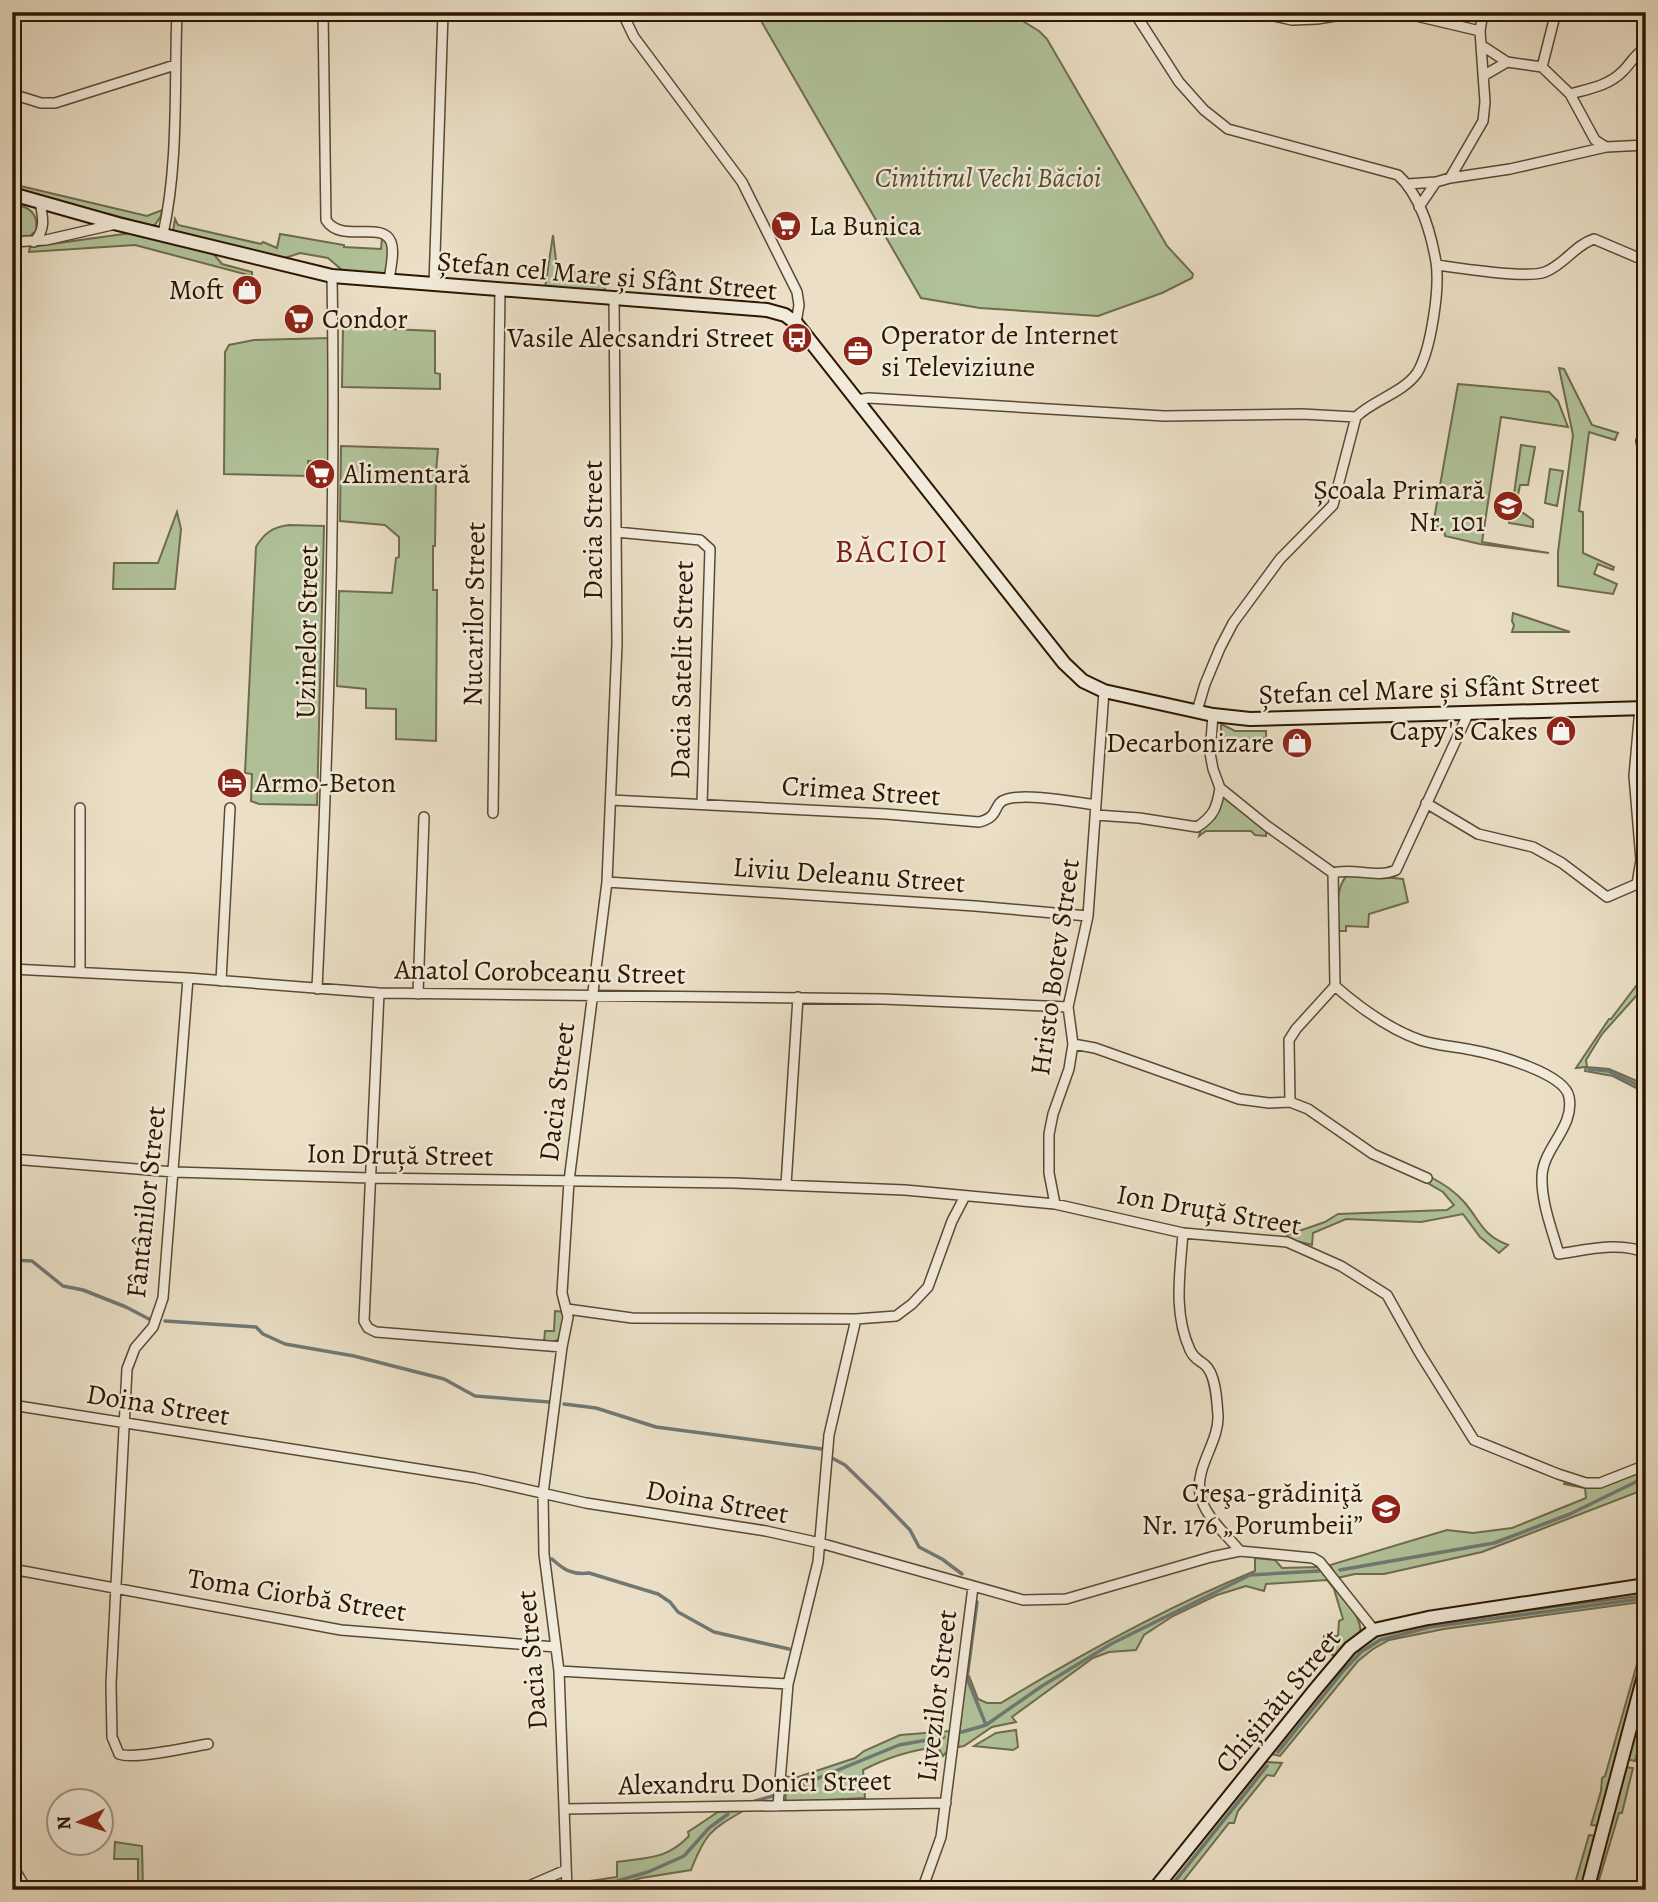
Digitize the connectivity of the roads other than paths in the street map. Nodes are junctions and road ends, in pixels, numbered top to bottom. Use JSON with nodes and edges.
{"nodes":[{"id":1,"x":177,"y":12,"type":"edge"},
{"id":2,"x":323,"y":12,"type":"edge"},
{"id":3,"x":622,"y":12,"type":"edge"},
{"id":4,"x":1134,"y":12,"type":"edge"},
{"id":5,"x":1257,"y":12,"type":"edge"},
{"id":6,"x":1483,"y":12,"type":"edge"},
{"id":7,"x":1556,"y":12,"type":"edge"},
{"id":8,"x":443,"y":13,"type":"edge"},
{"id":9,"x":1479,"y":31,"type":"junction"},
{"id":10,"x":1481,"y":45,"type":"junction"},
{"id":11,"x":1646,"y":48,"type":"edge"},
{"id":12,"x":1507,"y":62,"type":"junction"},
{"id":13,"x":175,"y":65,"type":"junction"},
{"id":14,"x":1542,"y":67,"type":"junction"},
{"id":15,"x":1483,"y":76,"type":"junction"},
{"id":16,"x":12,"y":94,"type":"edge"},
{"id":17,"x":1570,"y":94,"type":"junction"},
{"id":18,"x":1646,"y":145,"type":"edge"},
{"id":19,"x":1606,"y":147,"type":"junction"},
{"id":20,"x":1450,"y":178,"type":"junction"},
{"id":21,"x":1436,"y":182,"type":"junction"},
{"id":22,"x":1408,"y":184,"type":"junction"},
{"id":23,"x":12,"y":194,"type":"edge"},
{"id":24,"x":40,"y":202,"type":"junction"},
{"id":25,"x":1419,"y":207,"type":"junction"},
{"id":26,"x":118,"y":224,"type":"junction"},
{"id":27,"x":163,"y":233,"type":"junction"},
{"id":28,"x":12,"y":242,"type":"edge"},
{"id":29,"x":34,"y":242,"type":"junction"},
{"id":30,"x":1437,"y":265,"type":"junction"},
{"id":31,"x":1646,"y":265,"type":"edge"},
{"id":32,"x":332,"y":276,"type":"junction"},
{"id":33,"x":389,"y":281,"type":"junction"},
{"id":34,"x":434,"y":285,"type":"junction"},
{"id":35,"x":500,"y":289,"type":"junction"},
{"id":36,"x":614,"y":297,"type":"junction"},
{"id":37,"x":796,"y":323,"type":"junction"},
{"id":38,"x":856,"y":400,"type":"junction"},
{"id":39,"x":1356,"y":417,"type":"junction"},
{"id":40,"x":1646,"y":428,"type":"edge"},
{"id":41,"x":1646,"y":463,"type":"edge"},
{"id":42,"x":616,"y":532,"type":"junction"},
{"id":43,"x":1104,"y":691,"type":"junction"},
{"id":44,"x":1643,"y":708,"type":"edge"},
{"id":45,"x":1197,"y":711,"type":"junction"},
{"id":46,"x":1469,"y":712,"type":"junction"},
{"id":47,"x":1213,"y":715,"type":"junction"},
{"id":48,"x":1220,"y":788,"type":"junction"},
{"id":49,"x":611,"y":800,"type":"junction"},
{"id":50,"x":1426,"y":803,"type":"junction"},
{"id":51,"x":702,"y":804,"type":"junction"},
{"id":52,"x":80,"y":808,"type":"dead end"},
{"id":53,"x":230,"y":808,"type":"dead end"},
{"id":54,"x":1096,"y":810,"type":"junction"},
{"id":55,"x":493,"y":813,"type":"dead end"},
{"id":56,"x":424,"y":817,"type":"dead end"},
{"id":57,"x":1333,"y":873,"type":"junction"},
{"id":58,"x":607,"y":882,"type":"junction"},
{"id":59,"x":1641,"y":886,"type":"edge"},
{"id":60,"x":1088,"y":916,"type":"junction"},
{"id":61,"x":12,"y":969,"type":"edge"},
{"id":62,"x":80,"y":971,"type":"junction"},
{"id":63,"x":188,"y":978,"type":"junction"},
{"id":64,"x":221,"y":981,"type":"junction"},
{"id":65,"x":1335,"y":986,"type":"junction"},
{"id":66,"x":317,"y":989,"type":"junction"},
{"id":67,"x":379,"y":993,"type":"junction"},
{"id":68,"x":418,"y":994,"type":"junction"},
{"id":69,"x":593,"y":996,"type":"junction"},
{"id":70,"x":798,"y":998,"type":"junction"},
{"id":71,"x":1068,"y":1007,"type":"junction"},
{"id":72,"x":1073,"y":1044,"type":"junction"},
{"id":73,"x":1290,"y":1102,"type":"junction"},
{"id":74,"x":12,"y":1159,"type":"edge"},
{"id":75,"x":174,"y":1172,"type":"junction"},
{"id":76,"x":370,"y":1178,"type":"junction"},
{"id":77,"x":1427,"y":1178,"type":"dead end"},
{"id":78,"x":569,"y":1181,"type":"junction"},
{"id":79,"x":786,"y":1185,"type":"junction"},
{"id":80,"x":964,"y":1198,"type":"junction"},
{"id":81,"x":1055,"y":1204,"type":"junction"},
{"id":82,"x":1183,"y":1233,"type":"junction"},
{"id":83,"x":1646,"y":1253,"type":"edge"},
{"id":84,"x":567,"y":1309,"type":"junction"},
{"id":85,"x":856,"y":1319,"type":"junction"},
{"id":86,"x":562,"y":1347,"type":"junction"},
{"id":87,"x":12,"y":1405,"type":"edge"},
{"id":88,"x":124,"y":1422,"type":"junction"},
{"id":89,"x":1646,"y":1465,"type":"edge"},
{"id":90,"x":543,"y":1494,"type":"junction"},
{"id":91,"x":820,"y":1543,"type":"junction"},
{"id":92,"x":1240,"y":1551,"type":"junction"},
{"id":93,"x":12,"y":1569,"type":"edge"},
{"id":94,"x":1646,"y":1586,"type":"edge"},
{"id":95,"x":973,"y":1587,"type":"junction"},
{"id":96,"x":116,"y":1589,"type":"junction"},
{"id":97,"x":1374,"y":1630,"type":"junction"},
{"id":98,"x":556,"y":1647,"type":"junction"},
{"id":99,"x":1646,"y":1668,"type":"edge"},
{"id":100,"x":559,"y":1671,"type":"junction"},
{"id":101,"x":788,"y":1684,"type":"junction"},
{"id":102,"x":208,"y":1744,"type":"dead end"},
{"id":103,"x":946,"y":1802,"type":"junction"},
{"id":104,"x":778,"y":1806,"type":"junction"},
{"id":105,"x":565,"y":1809,"type":"junction"},
{"id":106,"x":12,"y":1865,"type":"edge"},
{"id":107,"x":566,"y":1871,"type":"junction"},
{"id":108,"x":27,"y":1890,"type":"edge"},
{"id":109,"x":520,"y":1890,"type":"edge"},
{"id":110,"x":567,"y":1890,"type":"edge"},
{"id":111,"x":922,"y":1890,"type":"edge"},
{"id":112,"x":1154,"y":1890,"type":"edge"},
{"id":113,"x":1587,"y":1890,"type":"edge"}],
"edges":[{"from":1,"to":13,"type":"street"},
{"from":2,"to":8,"type":"street"},
{"from":2,"to":33,"type":"street"},
{"from":3,"to":37,"type":"street"},
{"from":4,"to":22,"type":"street"},
{"from":5,"to":9,"type":"street"},
{"from":6,"to":9,"type":"street"},
{"from":7,"to":14,"type":"street"},
{"from":8,"to":34,"type":"street"},
{"from":9,"to":10,"type":"street"},
{"from":10,"to":12,"type":"street"},
{"from":10,"to":15,"type":"street"},
{"from":11,"to":17,"type":"street"},
{"from":12,"to":14,"type":"street"},
{"from":12,"to":15,"type":"street"},
{"from":13,"to":16,"type":"street"},
{"from":13,"to":27,"type":"street"},
{"from":14,"to":17,"type":"street"},
{"from":15,"to":20,"type":"street"},
{"from":17,"to":19,"type":"street"},
{"from":18,"to":19,"type":"street"},
{"from":19,"to":20,"type":"street"},
{"from":20,"to":21,"type":"street"},
{"from":21,"to":22,"type":"street"},
{"from":21,"to":25,"type":"street"},
{"from":22,"to":25,"type":"street"},
{"from":23,"to":24,"type":"main road","name":"Ștefan cel Mare și Sfânt Street"},
{"from":24,"to":26,"type":"main road","name":"Ștefan cel Mare și Sfânt Street"},
{"from":24,"to":29,"type":"street"},
{"from":25,"to":30,"type":"street"},
{"from":26,"to":27,"type":"main road","name":"Ștefan cel Mare și Sfânt Street"},
{"from":26,"to":29,"type":"street","name":"Ștefan cel Mare și Sfânt Street"},
{"from":27,"to":32,"type":"main road","name":"Ștefan cel Mare și Sfânt Street"},
{"from":28,"to":29,"type":"street","name":"Ștefan cel Mare și Sfânt Street"},
{"from":30,"to":31,"type":"street"},
{"from":30,"to":39,"type":"street"},
{"from":32,"to":33,"type":"main road","name":"Ștefan cel Mare și Sfânt Street"},
{"from":32,"to":66,"type":"street","name":"Uzinelor Street"},
{"from":33,"to":34,"type":"main road","name":"Ștefan cel Mare și Sfânt Street"},
{"from":34,"to":35,"type":"main road","name":"Ștefan cel Mare și Sfânt Street"},
{"from":35,"to":36,"type":"main road","name":"Ștefan cel Mare și Sfânt Street"},
{"from":35,"to":55,"type":"street","name":"Nucarilor Street"},
{"from":36,"to":37,"type":"main road","name":"Ștefan cel Mare și Sfânt Street"},
{"from":36,"to":42,"type":"street","name":"Dacia Street"},
{"from":37,"to":38,"type":"main road","name":"Ștefan cel Mare și Sfânt Street"},
{"from":38,"to":39,"type":"street"},
{"from":38,"to":43,"type":"main road","name":"Ștefan cel Mare și Sfânt Street"},
{"from":39,"to":45,"type":"street"},
{"from":40,"to":41,"type":"street"},
{"from":42,"to":49,"type":"street","name":"Dacia Street"},
{"from":42,"to":51,"type":"street","name":"Dacia Satelit Street"},
{"from":43,"to":45,"type":"main road","name":"Ștefan cel Mare și Sfânt Street"},
{"from":43,"to":54,"type":"street","name":"Hristo Botev Street"},
{"from":44,"to":46,"type":"main road","name":"Ștefan cel Mare și Sfânt Street"},
{"from":44,"to":59,"type":"street"},
{"from":45,"to":47,"type":"main road","name":"Ștefan cel Mare și Sfânt Street"},
{"from":46,"to":47,"type":"main road","name":"Ștefan cel Mare și Sfânt Street"},
{"from":46,"to":50,"type":"street"},
{"from":47,"to":48,"type":"street"},
{"from":48,"to":54,"type":"street","name":"Crimea Street"},
{"from":48,"to":57,"type":"street"},
{"from":49,"to":51,"type":"street","name":"Crimea Street"},
{"from":49,"to":58,"type":"street","name":"Dacia Street"},
{"from":50,"to":57,"type":"street"},
{"from":50,"to":59,"type":"street"},
{"from":51,"to":54,"type":"street","name":"Crimea Street"},
{"from":52,"to":62,"type":"street"},
{"from":53,"to":64,"type":"street"},
{"from":54,"to":60,"type":"street","name":"Hristo Botev Street"},
{"from":56,"to":68,"type":"street"},
{"from":57,"to":65,"type":"street"},
{"from":58,"to":60,"type":"street","name":"Liviu Deleanu Street"},
{"from":58,"to":69,"type":"street","name":"Dacia Street"},
{"from":60,"to":71,"type":"street","name":"Hristo Botev Street"},
{"from":61,"to":62,"type":"street","name":"Anatol Corobceanu Street"},
{"from":62,"to":63,"type":"street","name":"Anatol Corobceanu Street"},
{"from":63,"to":64,"type":"street","name":"Anatol Corobceanu Street"},
{"from":63,"to":75,"type":"street","name":"Fântânilor Street"},
{"from":64,"to":66,"type":"street","name":"Anatol Corobceanu Street"},
{"from":65,"to":73,"type":"street"},
{"from":65,"to":83,"type":"street"},
{"from":66,"to":67,"type":"street","name":"Anatol Corobceanu Street"},
{"from":67,"to":68,"type":"street","name":"Anatol Corobceanu Street"},
{"from":67,"to":76,"type":"street"},
{"from":68,"to":69,"type":"street","name":"Anatol Corobceanu Street"},
{"from":69,"to":70,"type":"street","name":"Anatol Corobceanu Street"},
{"from":69,"to":78,"type":"street","name":"Dacia Street"},
{"from":70,"to":71,"type":"street","name":"Anatol Corobceanu Street"},
{"from":70,"to":79,"type":"street"},
{"from":71,"to":72,"type":"street","name":"Hristo Botev Street"},
{"from":72,"to":73,"type":"street"},
{"from":72,"to":81,"type":"street","name":"Hristo Botev Street"},
{"from":73,"to":77,"type":"street"},
{"from":74,"to":75,"type":"street","name":"Ion Druță Street"},
{"from":75,"to":76,"type":"street","name":"Ion Druță Street"},
{"from":75,"to":88,"type":"street","name":"Fântânilor Street"},
{"from":76,"to":78,"type":"street","name":"Ion Druță Street"},
{"from":76,"to":86,"type":"street"},
{"from":78,"to":79,"type":"street","name":"Ion Druță Street"},
{"from":78,"to":84,"type":"street","name":"Dacia Street"},
{"from":79,"to":80,"type":"street","name":"Ion Druță Street"},
{"from":80,"to":81,"type":"street","name":"Ion Druță Street"},
{"from":80,"to":85,"type":"street"},
{"from":81,"to":82,"type":"street","name":"Ion Druță Street"},
{"from":82,"to":89,"type":"street","name":"Ion Druță Street"},
{"from":82,"to":92,"type":"street"},
{"from":84,"to":85,"type":"street"},
{"from":84,"to":86,"type":"street","name":"Dacia Street"},
{"from":85,"to":91,"type":"street"},
{"from":86,"to":90,"type":"street","name":"Dacia Street"},
{"from":87,"to":88,"type":"street","name":"Doina Street"},
{"from":88,"to":90,"type":"street","name":"Doina Street"},
{"from":88,"to":96,"type":"street","name":"Fântânilor Street"},
{"from":90,"to":91,"type":"street","name":"Doina Street"},
{"from":90,"to":98,"type":"street","name":"Dacia Street"},
{"from":91,"to":95,"type":"street","name":"Doina Street"},
{"from":91,"to":101,"type":"street"},
{"from":92,"to":95,"type":"street","name":"Doina Street"},
{"from":92,"to":97,"type":"street","name":"Doina Street"},
{"from":93,"to":96,"type":"street","name":"Toma Ciorbă Street"},
{"from":94,"to":97,"type":"main road","name":"Chișinău Street"},
{"from":95,"to":103,"type":"street","name":"Livezilor Street"},
{"from":96,"to":98,"type":"street","name":"Toma Ciorbă Street"},
{"from":96,"to":102,"type":"street"},
{"from":97,"to":112,"type":"main road","name":"Chișinău Street"},
{"from":98,"to":100,"type":"street","name":"Dacia Street"},
{"from":99,"to":113,"type":"main road"},
{"from":100,"to":101,"type":"street"},
{"from":100,"to":105,"type":"street","name":"Dacia Street"},
{"from":101,"to":104,"type":"street"},
{"from":103,"to":104,"type":"street","name":"Alexandru Donici Street"},
{"from":103,"to":111,"type":"street","name":"Livezilor Street"},
{"from":104,"to":105,"type":"street","name":"Alexandru Donici Street"},
{"from":105,"to":107,"type":"street","name":"Dacia Street"},
{"from":106,"to":108,"type":"street"},
{"from":107,"to":109,"type":"street"},
{"from":107,"to":110,"type":"street","name":"Dacia Street"}]}
